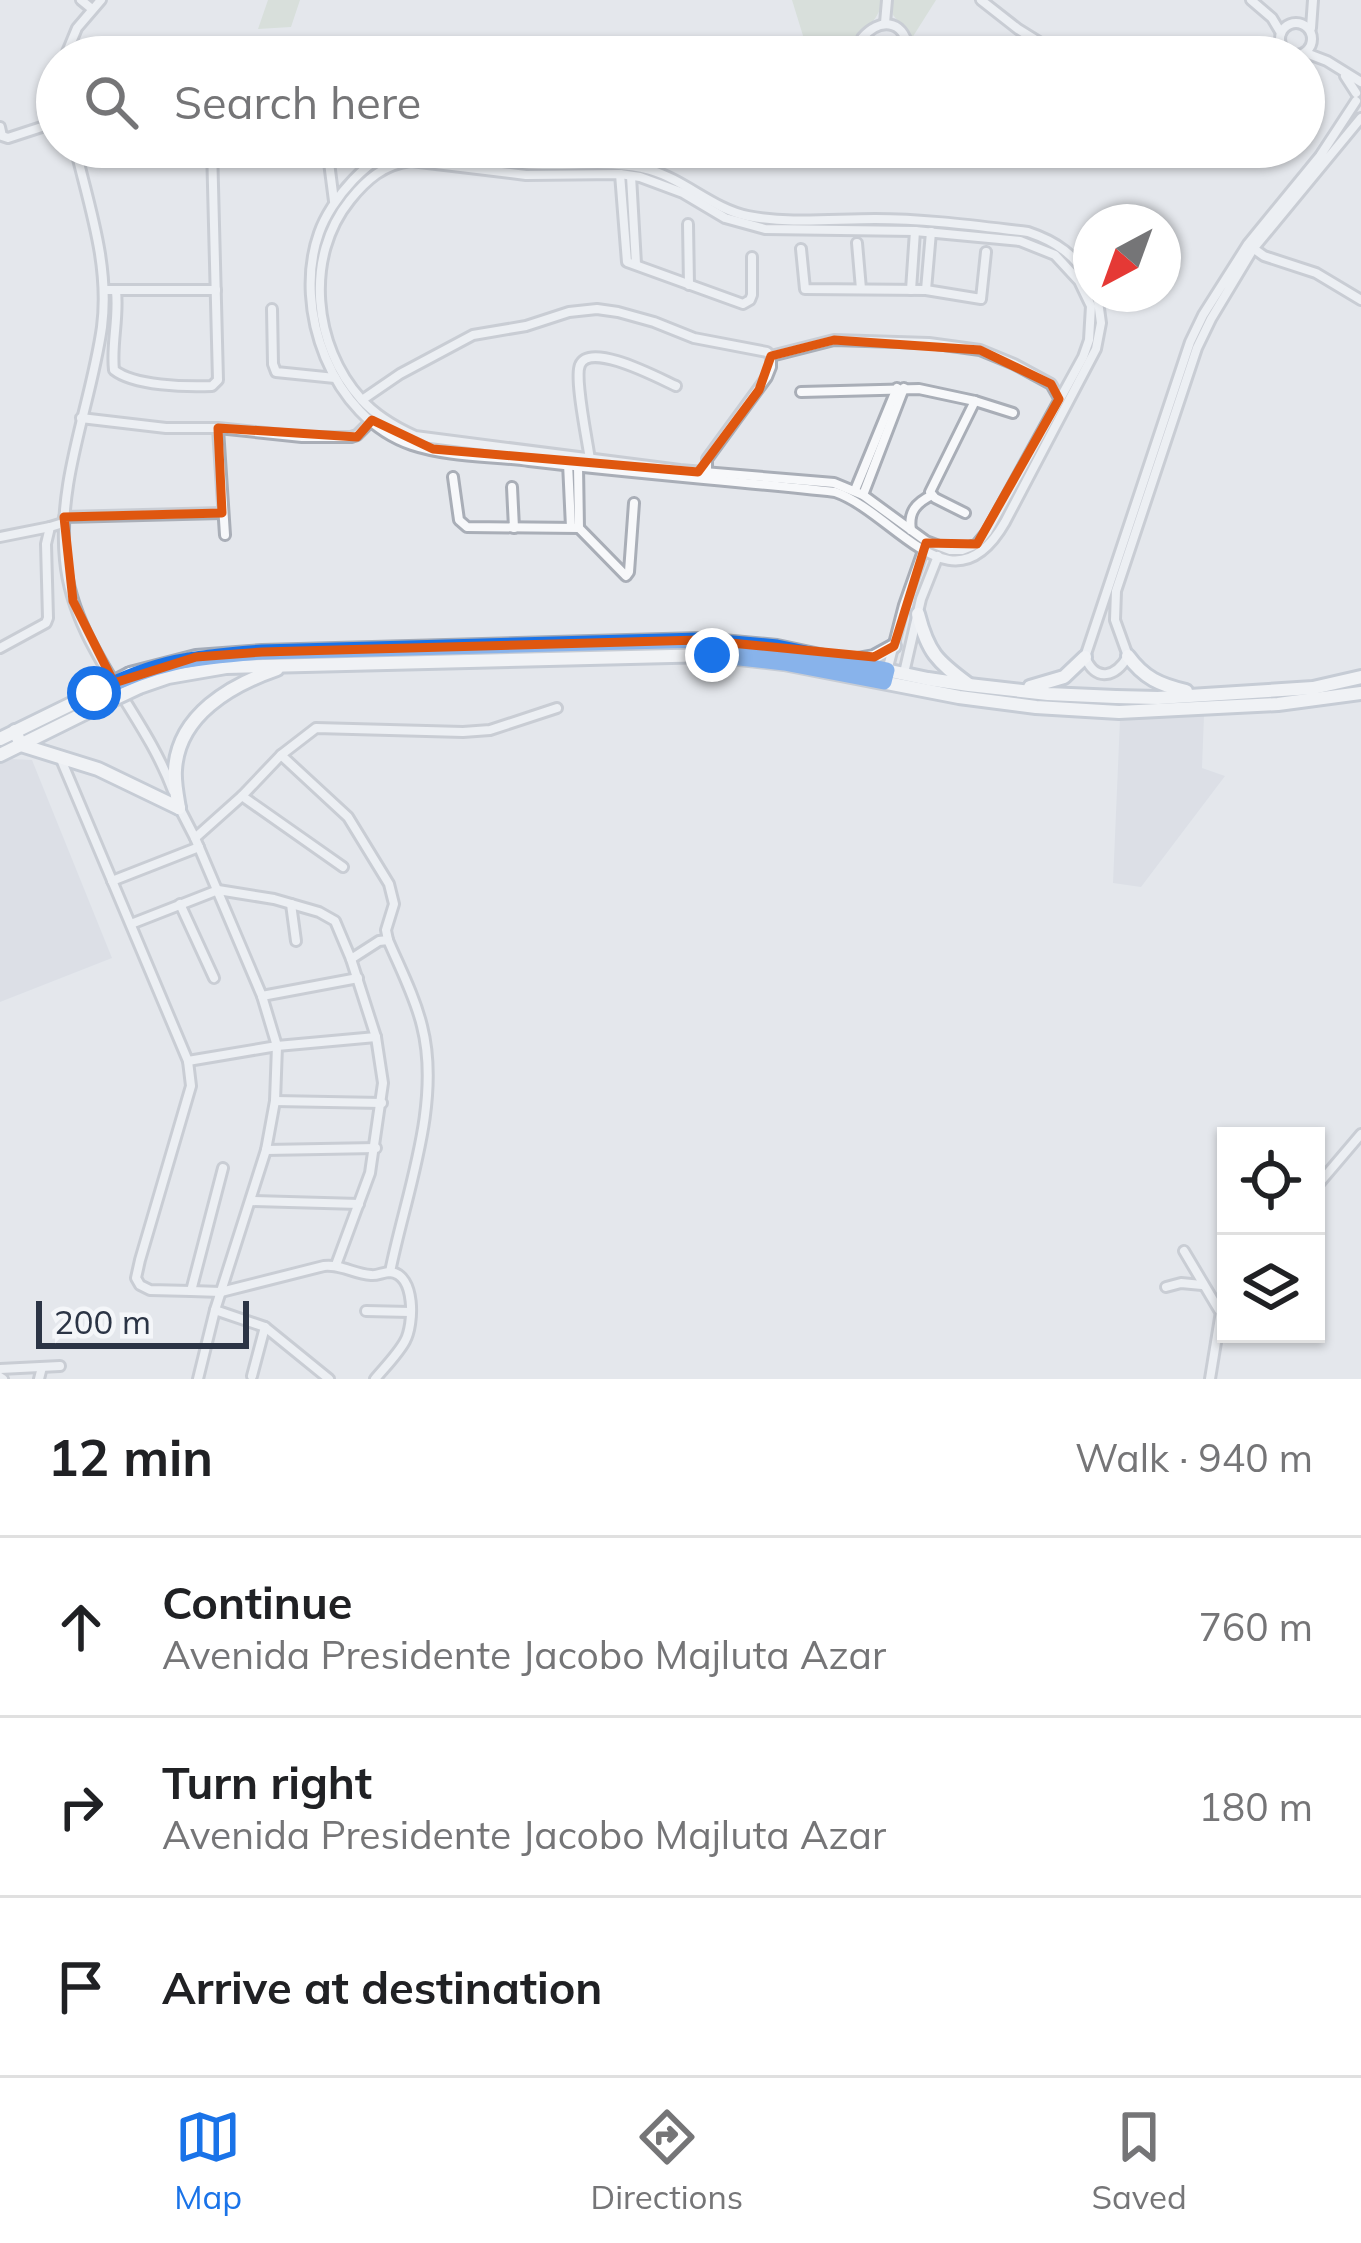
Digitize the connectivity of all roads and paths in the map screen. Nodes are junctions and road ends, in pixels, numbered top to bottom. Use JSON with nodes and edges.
{"nodes":[{"id":1,"x":81,"y":0,"type":"edge"},
{"id":2,"x":100,"y":0,"type":"edge"},
{"id":3,"x":886,"y":0,"type":"edge"},
{"id":4,"x":981,"y":0,"type":"edge"},
{"id":5,"x":1251,"y":0,"type":"edge"},
{"id":6,"x":1313,"y":0,"type":"edge"},
{"id":7,"x":92,"y":9,"type":"junction"},
{"id":8,"x":1312,"y":15,"type":"junction"},
{"id":9,"x":1272,"y":18,"type":"junction"},
{"id":10,"x":885,"y":23,"type":"junction"},
{"id":11,"x":1295,"y":23,"type":"junction"},
{"id":12,"x":1281,"y":33,"type":"joint"},
{"id":13,"x":74,"y":36,"type":"edge"},
{"id":14,"x":864,"y":36,"type":"edge"},
{"id":15,"x":904,"y":36,"type":"edge"},
{"id":16,"x":1029,"y":36,"type":"edge"},
{"id":17,"x":1312,"y":36,"type":"joint"},
{"id":18,"x":1325,"y":58,"type":"edge"},
{"id":19,"x":1327,"y":61,"type":"joint"},
{"id":20,"x":1359,"y":94,"type":"edge"},
{"id":21,"x":1361,"y":118,"type":"edge"},
{"id":22,"x":0,"y":127,"type":"edge"},
{"id":23,"x":36,"y":129,"type":"edge"},
{"id":24,"x":1325,"y":148,"type":"edge"},
{"id":25,"x":1325,"y":160,"type":"edge"},
{"id":26,"x":81,"y":168,"type":"edge"},
{"id":27,"x":213,"y":168,"type":"edge"},
{"id":28,"x":329,"y":168,"type":"edge"},
{"id":29,"x":369,"y":168,"type":"edge"},
{"id":30,"x":386,"y":168,"type":"edge"},
{"id":31,"x":472,"y":168,"type":"edge"},
{"id":32,"x":616,"y":168,"type":"edge"},
{"id":33,"x":1311,"y":168,"type":"edge"},
{"id":34,"x":1318,"y":168,"type":"edge"},
{"id":35,"x":329,"y":172,"type":"junction"},
{"id":36,"x":625,"y":175,"type":"junction"},
{"id":37,"x":352,"y":182,"type":"junction"},
{"id":38,"x":334,"y":202,"type":"junction"},
{"id":39,"x":688,"y":224,"type":"dead end"},
{"id":40,"x":915,"y":230,"type":"junction"},
{"id":41,"x":931,"y":232,"type":"junction"},
{"id":42,"x":857,"y":243,"type":"dead end"},
{"id":43,"x":1250,"y":246,"type":"junction"},
{"id":44,"x":801,"y":249,"type":"dead end"},
{"id":45,"x":986,"y":252,"type":"dead end"},
{"id":46,"x":752,"y":257,"type":"dead end"},
{"id":47,"x":1073,"y":257,"type":"edge"},
{"id":48,"x":689,"y":285,"type":"junction"},
{"id":49,"x":861,"y":289,"type":"junction"},
{"id":50,"x":104,"y":290,"type":"junction"},
{"id":51,"x":216,"y":290,"type":"junction"},
{"id":52,"x":911,"y":290,"type":"junction"},
{"id":53,"x":926,"y":290,"type":"junction"},
{"id":54,"x":116,"y":291,"type":"junction"},
{"id":55,"x":1361,"y":299,"type":"edge"},
{"id":56,"x":272,"y":309,"type":"dead end"},
{"id":57,"x":1099,"y":312,"type":"edge"},
{"id":58,"x":771,"y":356,"type":"junction"},
{"id":59,"x":326,"y":359,"type":"junction"},
{"id":60,"x":301,"y":374,"type":"junction"},
{"id":61,"x":335,"y":378,"type":"junction"},
{"id":62,"x":676,"y":386,"type":"dead end"},
{"id":63,"x":900,"y":388,"type":"junction"},
{"id":64,"x":801,"y":392,"type":"dead end"},
{"id":65,"x":975,"y":400,"type":"junction"},
{"id":66,"x":1060,"y":400,"type":"junction"},
{"id":67,"x":359,"y":402,"type":"junction"},
{"id":68,"x":1013,"y":413,"type":"dead end"},
{"id":69,"x":80,"y":418,"type":"junction"},
{"id":70,"x":372,"y":420,"type":"junction"},
{"id":71,"x":218,"y":428,"type":"junction"},
{"id":72,"x":590,"y":460,"type":"junction"},
{"id":73,"x":571,"y":463,"type":"junction"},
{"id":74,"x":707,"y":472,"type":"junction"},
{"id":75,"x":453,"y":477,"type":"dead end"},
{"id":76,"x":512,"y":487,"type":"dead end"},
{"id":77,"x":859,"y":492,"type":"junction"},
{"id":78,"x":932,"y":495,"type":"junction"},
{"id":79,"x":634,"y":502,"type":"dead end"},
{"id":80,"x":222,"y":513,"type":"junction"},
{"id":81,"x":965,"y":513,"type":"dead end"},
{"id":82,"x":64,"y":520,"type":"junction"},
{"id":83,"x":50,"y":526,"type":"junction"},
{"id":84,"x":575,"y":527,"type":"junction"},
{"id":85,"x":514,"y":528,"type":"junction"},
{"id":86,"x":911,"y":530,"type":"junction"},
{"id":87,"x":225,"y":535,"type":"dead end"},
{"id":88,"x":0,"y":537,"type":"edge"},
{"id":89,"x":925,"y":545,"type":"junction"},
{"id":90,"x":939,"y":552,"type":"junction"},
{"id":91,"x":909,"y":593,"type":"junction"},
{"id":92,"x":921,"y":598,"type":"junction"},
{"id":93,"x":918,"y":614,"type":"junction"},
{"id":94,"x":894,"y":646,"type":"junction"},
{"id":95,"x":0,"y":649,"type":"edge"},
{"id":96,"x":1128,"y":656,"type":"junction"},
{"id":97,"x":1085,"y":657,"type":"junction"},
{"id":98,"x":842,"y":660,"type":"junction"},
{"id":99,"x":288,"y":664,"type":"junction"},
{"id":100,"x":885,"y":676,"type":"junction"},
{"id":101,"x":1361,"y":677,"type":"edge"},
{"id":102,"x":135,"y":680,"type":"junction"},
{"id":103,"x":902,"y":680,"type":"junction"},
{"id":104,"x":969,"y":685,"type":"junction"},
{"id":105,"x":1015,"y":689,"type":"junction"},
{"id":106,"x":1361,"y":693,"type":"edge"},
{"id":107,"x":1198,"y":694,"type":"junction"},
{"id":108,"x":98,"y":699,"type":"junction"},
{"id":109,"x":557,"y":708,"type":"dead end"},
{"id":110,"x":15,"y":731,"type":"junction"},
{"id":111,"x":0,"y":739,"type":"edge"},
{"id":112,"x":21,"y":745,"type":"junction"},
{"id":113,"x":0,"y":755,"type":"edge"},
{"id":114,"x":281,"y":755,"type":"junction"},
{"id":115,"x":60,"y":757,"type":"junction"},
{"id":116,"x":242,"y":796,"type":"junction"},
{"id":117,"x":179,"y":808,"type":"junction"},
{"id":118,"x":197,"y":842,"type":"junction"},
{"id":119,"x":343,"y":867,"type":"dead end"},
{"id":120,"x":112,"y":881,"type":"junction"},
{"id":121,"x":218,"y":890,"type":"junction"},
{"id":122,"x":180,"y":904,"type":"junction"},
{"id":123,"x":291,"y":904,"type":"junction"},
{"id":124,"x":130,"y":924,"type":"junction"},
{"id":125,"x":388,"y":940,"type":"junction"},
{"id":126,"x":296,"y":941,"type":"dead end"},
{"id":127,"x":351,"y":958,"type":"junction"},
{"id":128,"x":214,"y":978,"type":"dead end"},
{"id":129,"x":358,"y":978,"type":"junction"},
{"id":130,"x":262,"y":996,"type":"junction"},
{"id":131,"x":376,"y":1036,"type":"junction"},
{"id":132,"x":277,"y":1046,"type":"junction"},
{"id":133,"x":188,"y":1061,"type":"junction"},
{"id":134,"x":274,"y":1101,"type":"junction"},
{"id":135,"x":382,"y":1103,"type":"junction"},
{"id":136,"x":1361,"y":1134,"type":"edge"},
{"id":137,"x":376,"y":1148,"type":"junction"},
{"id":138,"x":266,"y":1150,"type":"junction"},
{"id":139,"x":223,"y":1168,"type":"dead end"},
{"id":140,"x":1325,"y":1176,"type":"edge"},
{"id":141,"x":251,"y":1202,"type":"junction"},
{"id":142,"x":359,"y":1204,"type":"junction"},
{"id":143,"x":1184,"y":1251,"type":"dead end"},
{"id":144,"x":337,"y":1264,"type":"junction"},
{"id":145,"x":390,"y":1272,"type":"junction"},
{"id":146,"x":1203,"y":1285,"type":"junction"},
{"id":147,"x":1166,"y":1287,"type":"dead end"},
{"id":148,"x":190,"y":1292,"type":"junction"},
{"id":149,"x":220,"y":1292,"type":"junction"},
{"id":150,"x":1217,"y":1306,"type":"edge"},
{"id":151,"x":215,"y":1310,"type":"junction"},
{"id":152,"x":366,"y":1311,"type":"dead end"},
{"id":153,"x":410,"y":1312,"type":"junction"},
{"id":154,"x":265,"y":1327,"type":"junction"},
{"id":155,"x":1217,"y":1331,"type":"edge"},
{"id":156,"x":60,"y":1366,"type":"dead end"},
{"id":157,"x":42,"y":1367,"type":"junction"},
{"id":158,"x":315,"y":1374,"type":"edge"},
{"id":159,"x":1,"y":1375,"type":"edge"},
{"id":160,"x":252,"y":1376,"type":"dead end"},
{"id":161,"x":39,"y":1379,"type":"edge"},
{"id":162,"x":198,"y":1379,"type":"edge"},
{"id":163,"x":328,"y":1379,"type":"edge"},
{"id":164,"x":375,"y":1379,"type":"edge"},
{"id":165,"x":1210,"y":1379,"type":"edge"}],
"edges":[{"from":1,"to":7,"type":"street"},
{"from":2,"to":7,"type":"street"},
{"from":3,"to":10,"type":"street"},
{"from":4,"to":16,"type":"street"},
{"from":5,"to":9,"type":"street"},
{"from":6,"to":8,"type":"street"},
{"from":7,"to":13,"type":"street"},
{"from":8,"to":11,"type":"street"},
{"from":8,"to":17,"type":"street"},
{"from":9,"to":11,"type":"street"},
{"from":9,"to":12,"type":"street"},
{"from":10,"to":14,"type":"street"},
{"from":10,"to":15,"type":"street"},
{"from":11,"to":12,"type":"street"},
{"from":11,"to":17,"type":"street"},
{"from":18,"to":19,"type":"street"},
{"from":19,"to":20,"type":"street"},
{"from":20,"to":24,"type":"street"},
{"from":21,"to":25,"type":"street"},
{"from":22,"to":23,"type":"street"},
{"from":26,"to":50,"type":"street"},
{"from":27,"to":51,"type":"street"},
{"from":28,"to":35,"type":"street"},
{"from":29,"to":37,"type":"street"},
{"from":30,"to":67,"type":"street"},
{"from":31,"to":36,"type":"street"},
{"from":32,"to":47,"type":"street"},
{"from":33,"to":43,"type":"street"},
{"from":34,"to":43,"type":"street"},
{"from":35,"to":37,"type":"street"},
{"from":35,"to":38,"type":"street"},
{"from":36,"to":40,"type":"street"},
{"from":36,"to":48,"type":"street"},
{"from":37,"to":38,"type":"street"},
{"from":38,"to":59,"type":"street"},
{"from":39,"to":48,"type":"street"},
{"from":40,"to":41,"type":"street"},
{"from":40,"to":52,"type":"street"},
{"from":41,"to":53,"type":"street"},
{"from":41,"to":66,"type":"street"},
{"from":42,"to":49,"type":"street"},
{"from":43,"to":55,"type":"street"},
{"from":43,"to":96,"type":"street"},
{"from":43,"to":97,"type":"street"},
{"from":44,"to":49,"type":"street"},
{"from":45,"to":53,"type":"street"},
{"from":46,"to":48,"type":"street"},
{"from":49,"to":52,"type":"street"},
{"from":50,"to":54,"type":"street"},
{"from":50,"to":69,"type":"street"},
{"from":51,"to":54,"type":"street"},
{"from":51,"to":54,"type":"street"},
{"from":52,"to":53,"type":"street"},
{"from":56,"to":60,"type":"street"},
{"from":57,"to":90,"type":"street"},
{"from":58,"to":66,"type":"street"},
{"from":58,"to":67,"type":"street"},
{"from":58,"to":74,"type":"street"},
{"from":59,"to":60,"type":"street"},
{"from":59,"to":61,"type":"street"},
{"from":60,"to":61,"type":"street"},
{"from":61,"to":67,"type":"street"},
{"from":62,"to":72,"type":"street"},
{"from":63,"to":64,"type":"street"},
{"from":63,"to":65,"type":"street"},
{"from":63,"to":77,"type":"street"},
{"from":65,"to":68,"type":"street"},
{"from":65,"to":78,"type":"street"},
{"from":66,"to":90,"type":"street"},
{"from":67,"to":70,"type":"street"},
{"from":67,"to":73,"type":"street"},
{"from":69,"to":71,"type":"street"},
{"from":69,"to":82,"type":"street"},
{"from":70,"to":71,"type":"street"},
{"from":70,"to":73,"type":"street"},
{"from":71,"to":80,"type":"street"},
{"from":72,"to":73,"type":"street"},
{"from":72,"to":74,"type":"street"},
{"from":73,"to":84,"type":"street"},
{"from":73,"to":89,"type":"street"},
{"from":74,"to":77,"type":"street"},
{"from":75,"to":85,"type":"street"},
{"from":76,"to":85,"type":"street"},
{"from":77,"to":86,"type":"street"},
{"from":78,"to":81,"type":"street"},
{"from":78,"to":86,"type":"street"},
{"from":79,"to":84,"type":"street"},
{"from":80,"to":82,"type":"street"},
{"from":80,"to":87,"type":"street"},
{"from":82,"to":83,"type":"street"},
{"from":82,"to":117,"type":"street"},
{"from":83,"to":88,"type":"street"},
{"from":83,"to":95,"type":"street"},
{"from":84,"to":85,"type":"street"},
{"from":86,"to":89,"type":"street"},
{"from":89,"to":90,"type":"street"},
{"from":89,"to":91,"type":"street"},
{"from":90,"to":92,"type":"street"},
{"from":91,"to":92,"type":"street"},
{"from":91,"to":94,"type":"street"},
{"from":92,"to":93,"type":"street"},
{"from":93,"to":103,"type":"street"},
{"from":93,"to":104,"type":"main road"},
{"from":94,"to":98,"type":"main road"},
{"from":94,"to":100,"type":"street"},
{"from":96,"to":97,"type":"street"},
{"from":96,"to":107,"type":"main road"},
{"from":97,"to":105,"type":"main road"},
{"from":98,"to":100,"type":"main road"},
{"from":98,"to":102,"type":"main road"},
{"from":99,"to":100,"type":"main road"},
{"from":99,"to":102,"type":"main road"},
{"from":99,"to":117,"type":"main road"},
{"from":100,"to":103,"type":"main road"},
{"from":101,"to":107,"type":"main road"},
{"from":102,"to":108,"type":"main road","bridge":true},
{"from":103,"to":104,"type":"main road"},
{"from":103,"to":106,"type":"main road"},
{"from":104,"to":105,"type":"main road"},
{"from":105,"to":107,"type":"main road"},
{"from":108,"to":110,"type":"main road"},
{"from":108,"to":112,"type":"main road"},
{"from":109,"to":114,"type":"street"},
{"from":110,"to":111,"type":"main road"},
{"from":110,"to":112,"type":"main road"},
{"from":112,"to":113,"type":"main road"},
{"from":112,"to":115,"type":"main road"},
{"from":114,"to":116,"type":"street"},
{"from":114,"to":125,"type":"street"},
{"from":115,"to":117,"type":"main road"},
{"from":115,"to":120,"type":"street"},
{"from":116,"to":118,"type":"street"},
{"from":116,"to":119,"type":"street"},
{"from":117,"to":118,"type":"street"},
{"from":118,"to":120,"type":"street"},
{"from":118,"to":121,"type":"street"},
{"from":120,"to":124,"type":"street"},
{"from":121,"to":122,"type":"street"},
{"from":121,"to":123,"type":"street"},
{"from":121,"to":130,"type":"street"},
{"from":122,"to":124,"type":"street"},
{"from":122,"to":128,"type":"street"},
{"from":123,"to":126,"type":"street"},
{"from":123,"to":127,"type":"street"},
{"from":124,"to":133,"type":"street"},
{"from":125,"to":127,"type":"street"},
{"from":125,"to":145,"type":"street"},
{"from":127,"to":129,"type":"street"},
{"from":129,"to":130,"type":"street"},
{"from":129,"to":131,"type":"street"},
{"from":130,"to":132,"type":"street"},
{"from":131,"to":132,"type":"street"},
{"from":131,"to":135,"type":"street"},
{"from":132,"to":133,"type":"street"},
{"from":132,"to":134,"type":"street"},
{"from":133,"to":148,"type":"street"},
{"from":134,"to":135,"type":"street"},
{"from":134,"to":138,"type":"street"},
{"from":135,"to":137,"type":"street"},
{"from":136,"to":140,"type":"street"},
{"from":137,"to":138,"type":"street"},
{"from":137,"to":142,"type":"street"},
{"from":138,"to":141,"type":"street"},
{"from":139,"to":148,"type":"street"},
{"from":141,"to":142,"type":"street"},
{"from":141,"to":149,"type":"street"},
{"from":142,"to":144,"type":"street"},
{"from":143,"to":146,"type":"street"},
{"from":144,"to":145,"type":"street"},
{"from":144,"to":149,"type":"street"},
{"from":145,"to":153,"type":"street"},
{"from":146,"to":147,"type":"street"},
{"from":146,"to":150,"type":"street"},
{"from":148,"to":149,"type":"street"},
{"from":149,"to":151,"type":"street"},
{"from":151,"to":154,"type":"street"},
{"from":151,"to":162,"type":"street"},
{"from":152,"to":153,"type":"street"},
{"from":153,"to":164,"type":"street"},
{"from":154,"to":158,"type":"street"},
{"from":154,"to":160,"type":"street"},
{"from":155,"to":165,"type":"street"},
{"from":156,"to":157,"type":"street"},
{"from":157,"to":159,"type":"street"},
{"from":157,"to":161,"type":"street"},
{"from":158,"to":163,"type":"street"}]}
